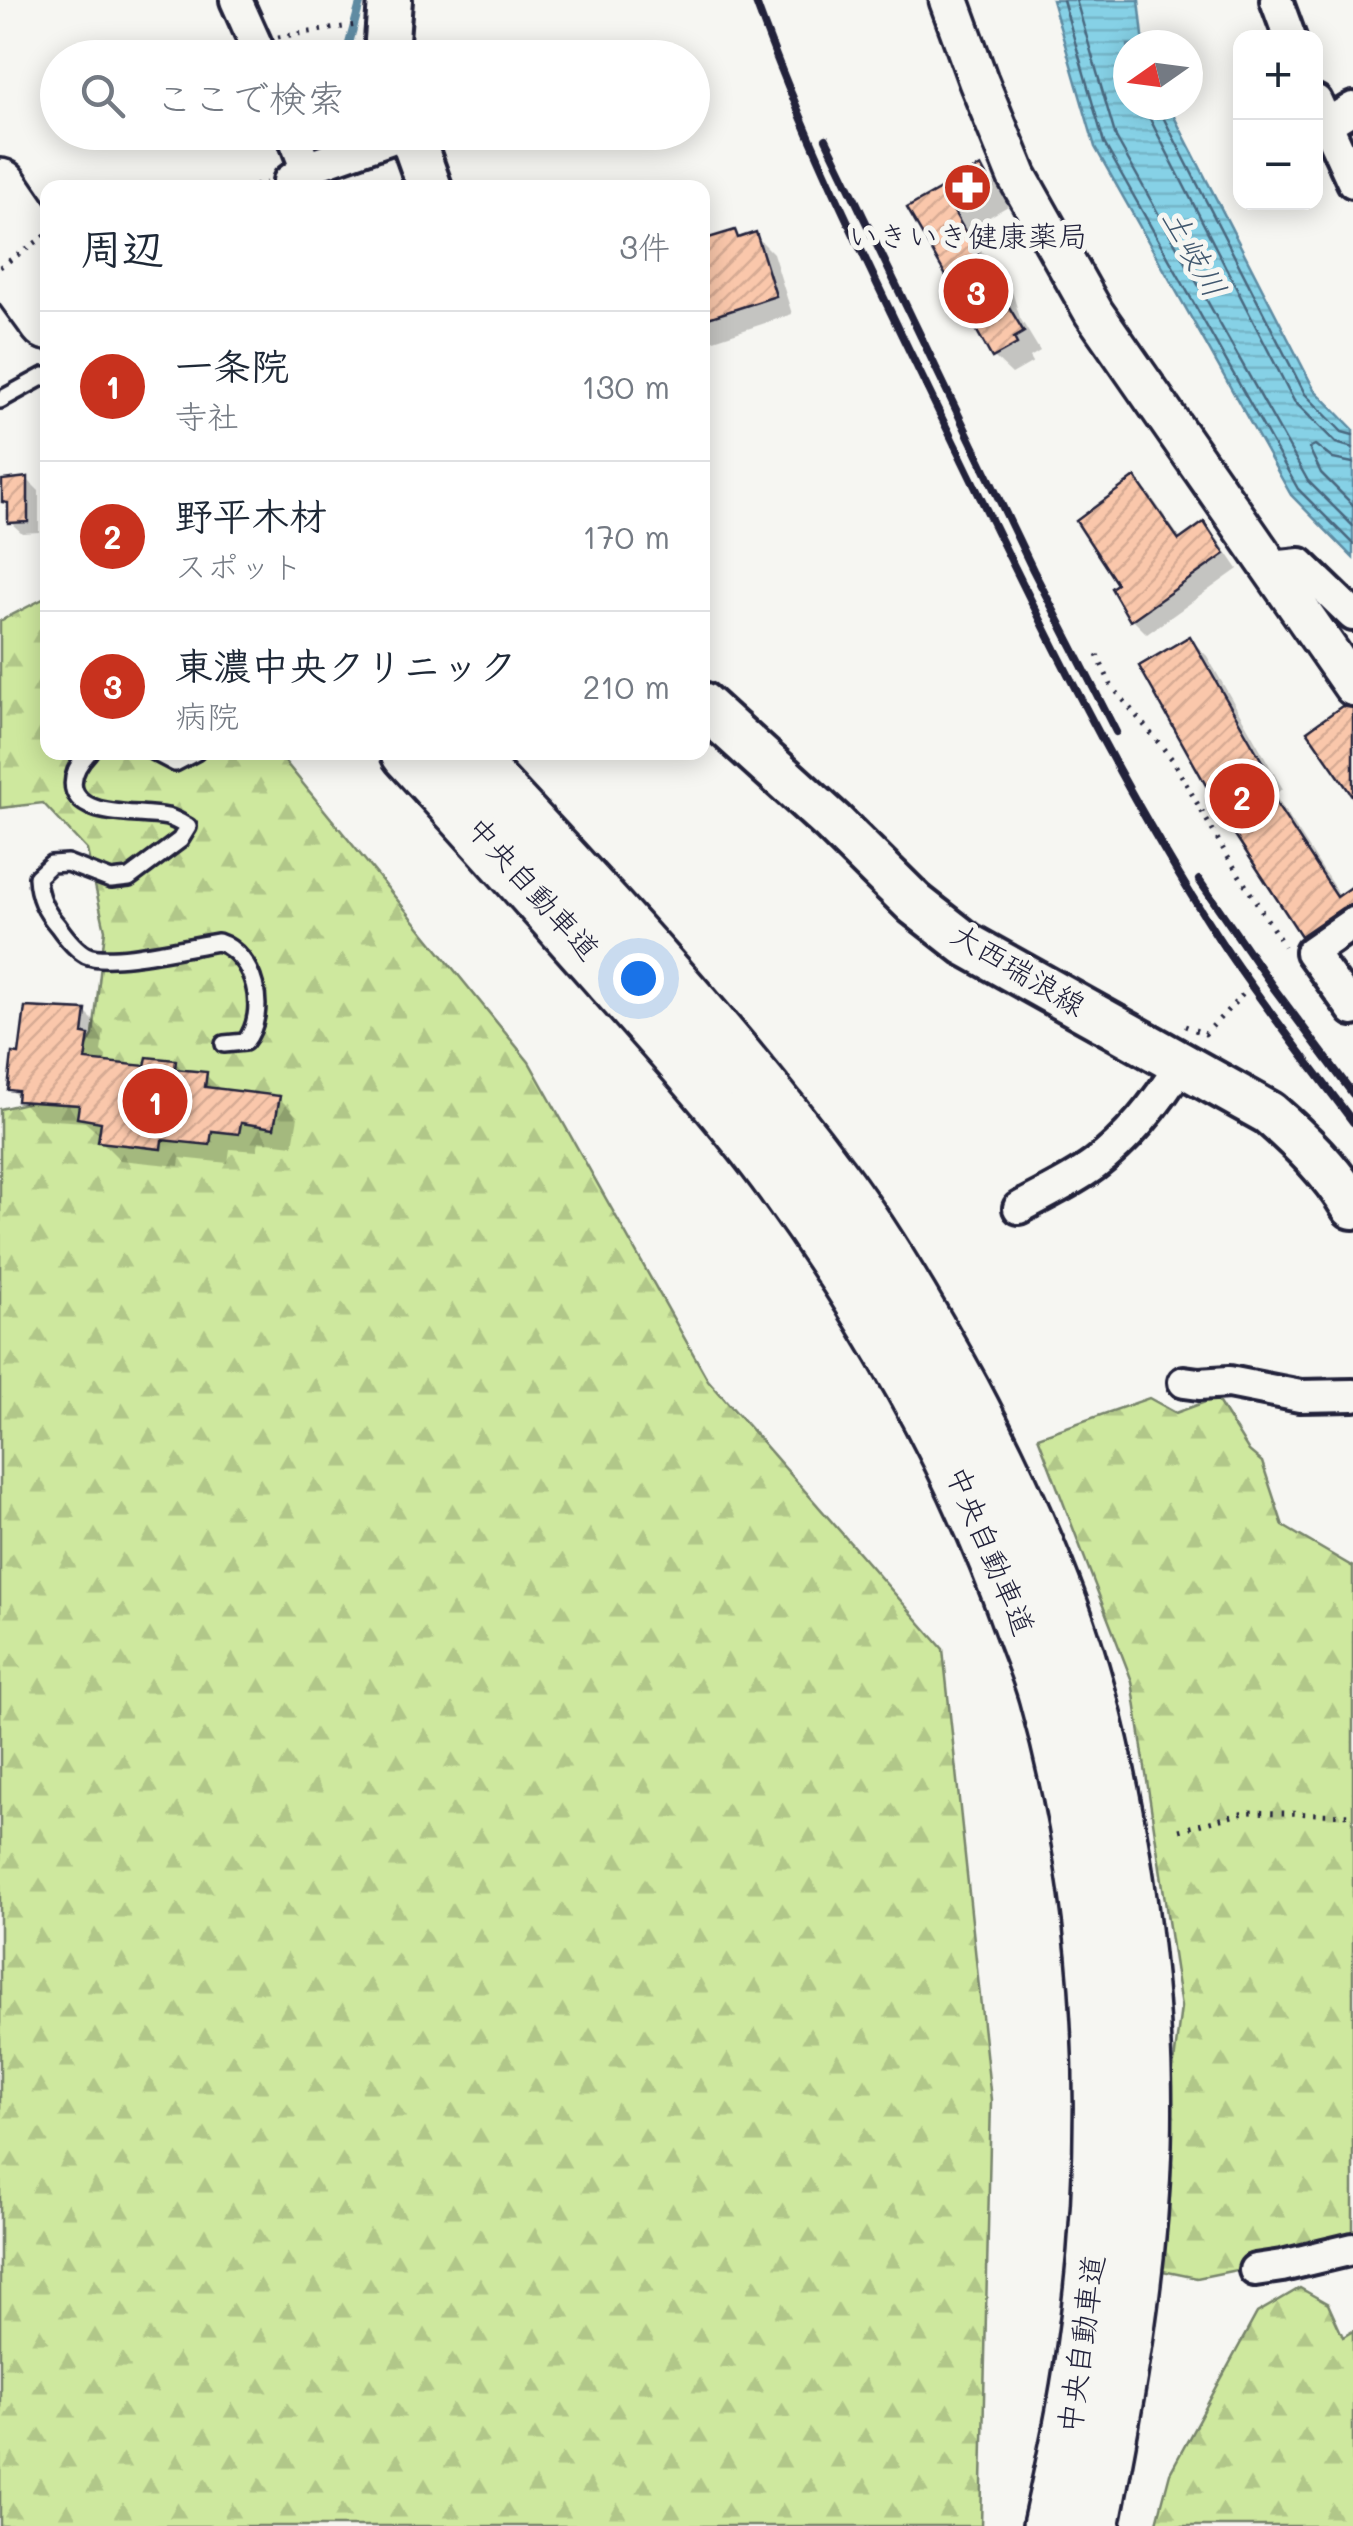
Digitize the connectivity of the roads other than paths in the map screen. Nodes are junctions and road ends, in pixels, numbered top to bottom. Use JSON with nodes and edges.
{"nodes":[{"id":1,"x":236,"y":0,"type":"edge"},
{"id":2,"x":950,"y":0,"type":"edge"},
{"id":3,"x":1276,"y":0,"type":"edge"},
{"id":4,"x":1287,"y":30,"type":"edge"},
{"id":5,"x":254,"y":40,"type":"edge"},
{"id":6,"x":1353,"y":108,"type":"edge"},
{"id":7,"x":1323,"y":113,"type":"edge"},
{"id":8,"x":1323,"y":119,"type":"edge"},
{"id":9,"x":293,"y":150,"type":"edge"},
{"id":10,"x":365,"y":150,"type":"edge"},
{"id":11,"x":416,"y":150,"type":"edge"},
{"id":12,"x":294,"y":179,"type":"edge"},
{"id":13,"x":427,"y":180,"type":"edge"},
{"id":14,"x":1353,"y":182,"type":"edge"},
{"id":15,"x":0,"y":187,"type":"edge"},
{"id":16,"x":40,"y":245,"type":"edge"},
{"id":17,"x":0,"y":256,"type":"edge"},
{"id":18,"x":40,"y":311,"type":"edge"},
{"id":19,"x":40,"y":378,"type":"edge"},
{"id":20,"x":0,"y":400,"type":"edge"},
{"id":21,"x":1271,"y":568,"type":"junction"},
{"id":22,"x":1353,"y":614,"type":"edge"},
{"id":23,"x":1353,"y":686,"type":"edge"},
{"id":24,"x":710,"y":711,"type":"edge"},
{"id":25,"x":81,"y":760,"type":"edge"},
{"id":26,"x":416,"y":760,"type":"edge"},
{"id":27,"x":467,"y":760,"type":"edge"},
{"id":28,"x":1353,"y":922,"type":"edge"},
{"id":29,"x":1353,"y":1010,"type":"edge"},
{"id":30,"x":224,"y":1044,"type":"dead end"},
{"id":31,"x":1167,"y":1057,"type":"junction"},
{"id":32,"x":1353,"y":1207,"type":"edge"},
{"id":33,"x":1019,"y":1208,"type":"dead end"},
{"id":34,"x":1184,"y":1382,"type":"dead end"},
{"id":35,"x":1353,"y":1395,"type":"edge"},
{"id":36,"x":1353,"y":2248,"type":"edge"},
{"id":37,"x":1255,"y":2270,"type":"dead end"},
{"id":38,"x":1051,"y":2526,"type":"edge"},
{"id":39,"x":1091,"y":2526,"type":"edge"}],
"edges":[{"from":1,"to":5,"type":"street"},
{"from":2,"to":21,"type":"street"},
{"from":3,"to":4,"type":"street"},
{"from":6,"to":7,"type":"street"},
{"from":8,"to":14,"type":"street"},
{"from":9,"to":12,"type":"street"},
{"from":10,"to":12,"type":"street"},
{"from":11,"to":13,"type":"main road"},
{"from":15,"to":16,"type":"highway"},
{"from":17,"to":18,"type":"highway"},
{"from":19,"to":20,"type":"lane"},
{"from":21,"to":22,"type":"street"},
{"from":21,"to":23,"type":"street"},
{"from":24,"to":31,"type":"main road","name":"大西瑞浪線"},
{"from":25,"to":30,"type":"lane"},
{"from":26,"to":38,"type":"highway","name":"中央自動車道"},
{"from":27,"to":39,"type":"highway","name":"中央自動車道"},
{"from":28,"to":29,"type":"street"},
{"from":31,"to":32,"type":"main road","name":"大西瑞浪線"},
{"from":31,"to":33,"type":"street"},
{"from":34,"to":35,"type":"street"},
{"from":36,"to":37,"type":"street"}]}
